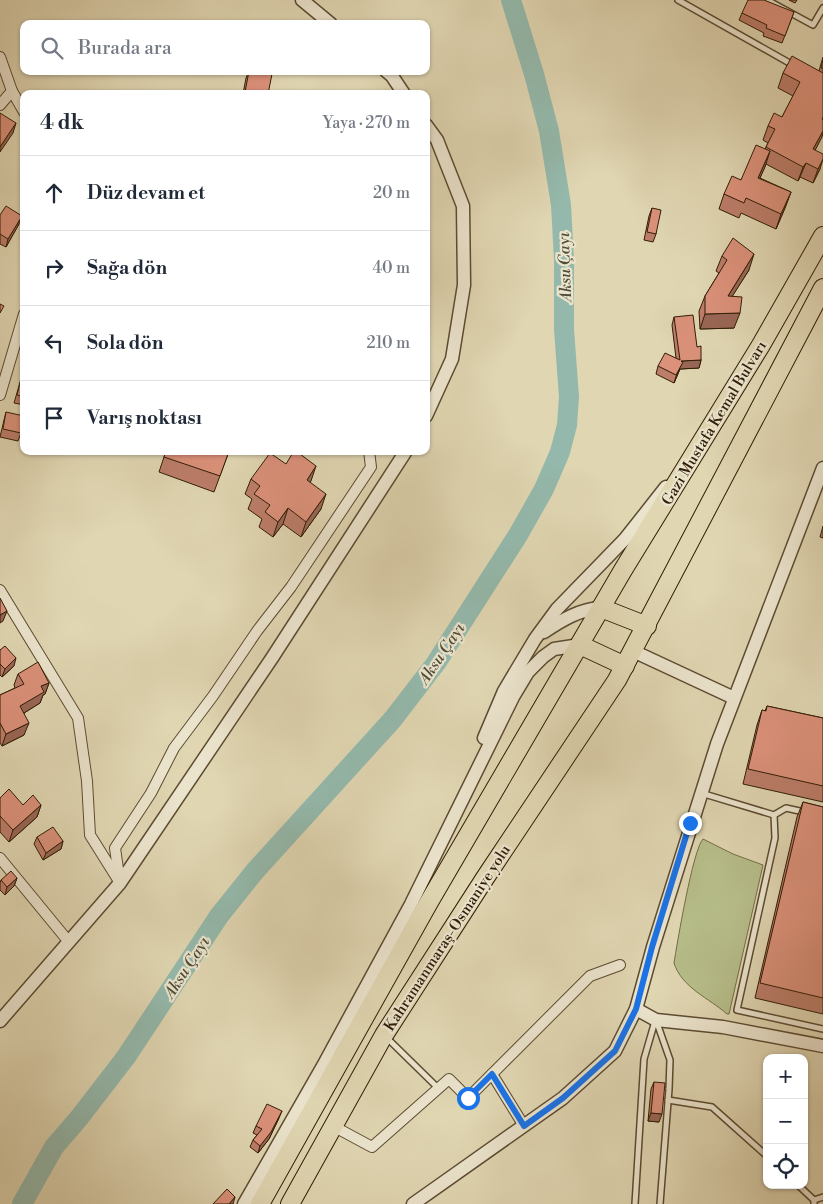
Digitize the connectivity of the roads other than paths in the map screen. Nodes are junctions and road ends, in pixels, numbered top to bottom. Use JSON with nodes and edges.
{"nodes":[{"id":1,"x":302,"y":0,"type":"edge"},
{"id":2,"x":678,"y":0,"type":"edge"},
{"id":3,"x":767,"y":0,"type":"edge"},
{"id":4,"x":823,"y":8,"type":"edge"},
{"id":5,"x":326,"y":20,"type":"edge"},
{"id":6,"x":0,"y":57,"type":"edge"},
{"id":7,"x":797,"y":68,"type":"edge"},
{"id":8,"x":391,"y":75,"type":"edge"},
{"id":9,"x":12,"y":90,"type":"junction"},
{"id":10,"x":401,"y":90,"type":"edge"},
{"id":11,"x":0,"y":105,"type":"edge"},
{"id":12,"x":20,"y":105,"type":"edge"},
{"id":13,"x":430,"y":130,"type":"edge"},
{"id":14,"x":823,"y":236,"type":"edge"},
{"id":15,"x":823,"y":288,"type":"edge"},
{"id":16,"x":20,"y":328,"type":"edge"},
{"id":17,"x":0,"y":395,"type":"edge"},
{"id":18,"x":430,"y":407,"type":"edge"},
{"id":19,"x":709,"y":432,"type":"junction"},
{"id":20,"x":370,"y":455,"type":"edge"},
{"id":21,"x":403,"y":455,"type":"edge"},
{"id":22,"x":823,"y":468,"type":"edge"},
{"id":23,"x":0,"y":590,"type":"edge"},
{"id":24,"x":601,"y":608,"type":"junction"},
{"id":25,"x":649,"y":622,"type":"junction"},
{"id":26,"x":535,"y":639,"type":"junction"},
{"id":27,"x":580,"y":645,"type":"junction"},
{"id":28,"x":625,"y":665,"type":"junction"},
{"id":29,"x":734,"y":698,"type":"junction"},
{"id":30,"x":700,"y":793,"type":"junction"},
{"id":31,"x":814,"y":814,"type":"edge"},
{"id":32,"x":774,"y":815,"type":"junction"},
{"id":33,"x":0,"y":858,"type":"edge"},
{"id":34,"x":423,"y":879,"type":"junction"},
{"id":35,"x":120,"y":883,"type":"junction"},
{"id":36,"x":69,"y":942,"type":"junction"},
{"id":37,"x":620,"y":965,"type":"dead end"},
{"id":38,"x":636,"y":1009,"type":"junction"},
{"id":39,"x":656,"y":1020,"type":"junction"},
{"id":40,"x":0,"y":1021,"type":"edge"},
{"id":41,"x":823,"y":1029,"type":"edge"},
{"id":42,"x":384,"y":1035,"type":"junction"},
{"id":43,"x":823,"y":1046,"type":"edge"},
{"id":44,"x":492,"y":1074,"type":"junction"},
{"id":45,"x":438,"y":1088,"type":"junction"},
{"id":46,"x":668,"y":1100,"type":"junction"},
{"id":47,"x":333,"y":1126,"type":"junction"},
{"id":48,"x":524,"y":1126,"type":"junction"},
{"id":49,"x":763,"y":1152,"type":"edge"},
{"id":50,"x":802,"y":1189,"type":"edge"},
{"id":51,"x":823,"y":1197,"type":"edge"},
{"id":52,"x":814,"y":1202,"type":"edge"},
{"id":53,"x":244,"y":1204,"type":"edge"},
{"id":54,"x":260,"y":1204,"type":"edge"},
{"id":55,"x":290,"y":1204,"type":"edge"},
{"id":56,"x":413,"y":1204,"type":"edge"},
{"id":57,"x":635,"y":1204,"type":"edge"},
{"id":58,"x":660,"y":1204,"type":"edge"}],
"edges":[{"from":1,"to":5,"type":"street"},
{"from":2,"to":7,"type":"lane"},
{"from":3,"to":4,"type":"lane"},
{"from":6,"to":9,"type":"street"},
{"from":8,"to":10,"type":"street"},
{"from":9,"to":11,"type":"street"},
{"from":9,"to":12,"type":"street"},
{"from":13,"to":18,"type":"street"},
{"from":14,"to":19,"type":"highway","name":"Gazi Mustafa Kemal Bulvarı"},
{"from":15,"to":25,"type":"highway","name":"Gazi Mustafa Kemal Bulvarı"},
{"from":16,"to":17,"type":"street"},
{"from":19,"to":24,"type":"highway","name":"Gazi Mustafa Kemal Bulvarı"},
{"from":19,"to":26,"type":"street"},
{"from":20,"to":35,"type":"street"},
{"from":21,"to":35,"type":"street"},
{"from":22,"to":29,"type":"street"},
{"from":23,"to":35,"type":"street"},
{"from":24,"to":25,"type":"highway"},
{"from":24,"to":26,"type":"street"},
{"from":24,"to":27,"type":"highway","name":"Gazi Mustafa Kemal Bulvarı"},
{"from":25,"to":28,"type":"highway","name":"Gazi Mustafa Kemal Bulvarı"},
{"from":26,"to":34,"type":"street"},
{"from":27,"to":28,"type":"highway"},
{"from":27,"to":34,"type":"street"},
{"from":27,"to":54,"type":"highway","name":"Gazi Mustafa Kemal Bulvarı"},
{"from":28,"to":29,"type":"street"},
{"from":28,"to":42,"type":"highway","name":"Kahramanmaraş-Osmaniye yolu"},
{"from":29,"to":30,"type":"street"},
{"from":30,"to":32,"type":"lane"},
{"from":30,"to":38,"type":"street"},
{"from":31,"to":32,"type":"lane"},
{"from":32,"to":41,"type":"lane"},
{"from":33,"to":36,"type":"street"},
{"from":34,"to":53,"type":"street"},
{"from":35,"to":36,"type":"street"},
{"from":36,"to":40,"type":"street"},
{"from":37,"to":44,"type":"street"},
{"from":38,"to":39,"type":"street"},
{"from":38,"to":48,"type":"street"},
{"from":39,"to":43,"type":"street"},
{"from":39,"to":46,"type":"lane"},
{"from":39,"to":57,"type":"lane"},
{"from":42,"to":45,"type":"lane"},
{"from":42,"to":47,"type":"highway","name":"Kahramanmaraş-Osmaniye yolu"},
{"from":44,"to":45,"type":"street"},
{"from":44,"to":48,"type":"street"},
{"from":45,"to":47,"type":"street"},
{"from":46,"to":49,"type":"lane"},
{"from":46,"to":58,"type":"lane"},
{"from":47,"to":55,"type":"highway","name":"Kahramanmaraş-Osmaniye yolu"},
{"from":48,"to":56,"type":"street"},
{"from":50,"to":52,"type":"lane"},
{"from":51,"to":52,"type":"lane"}]}
